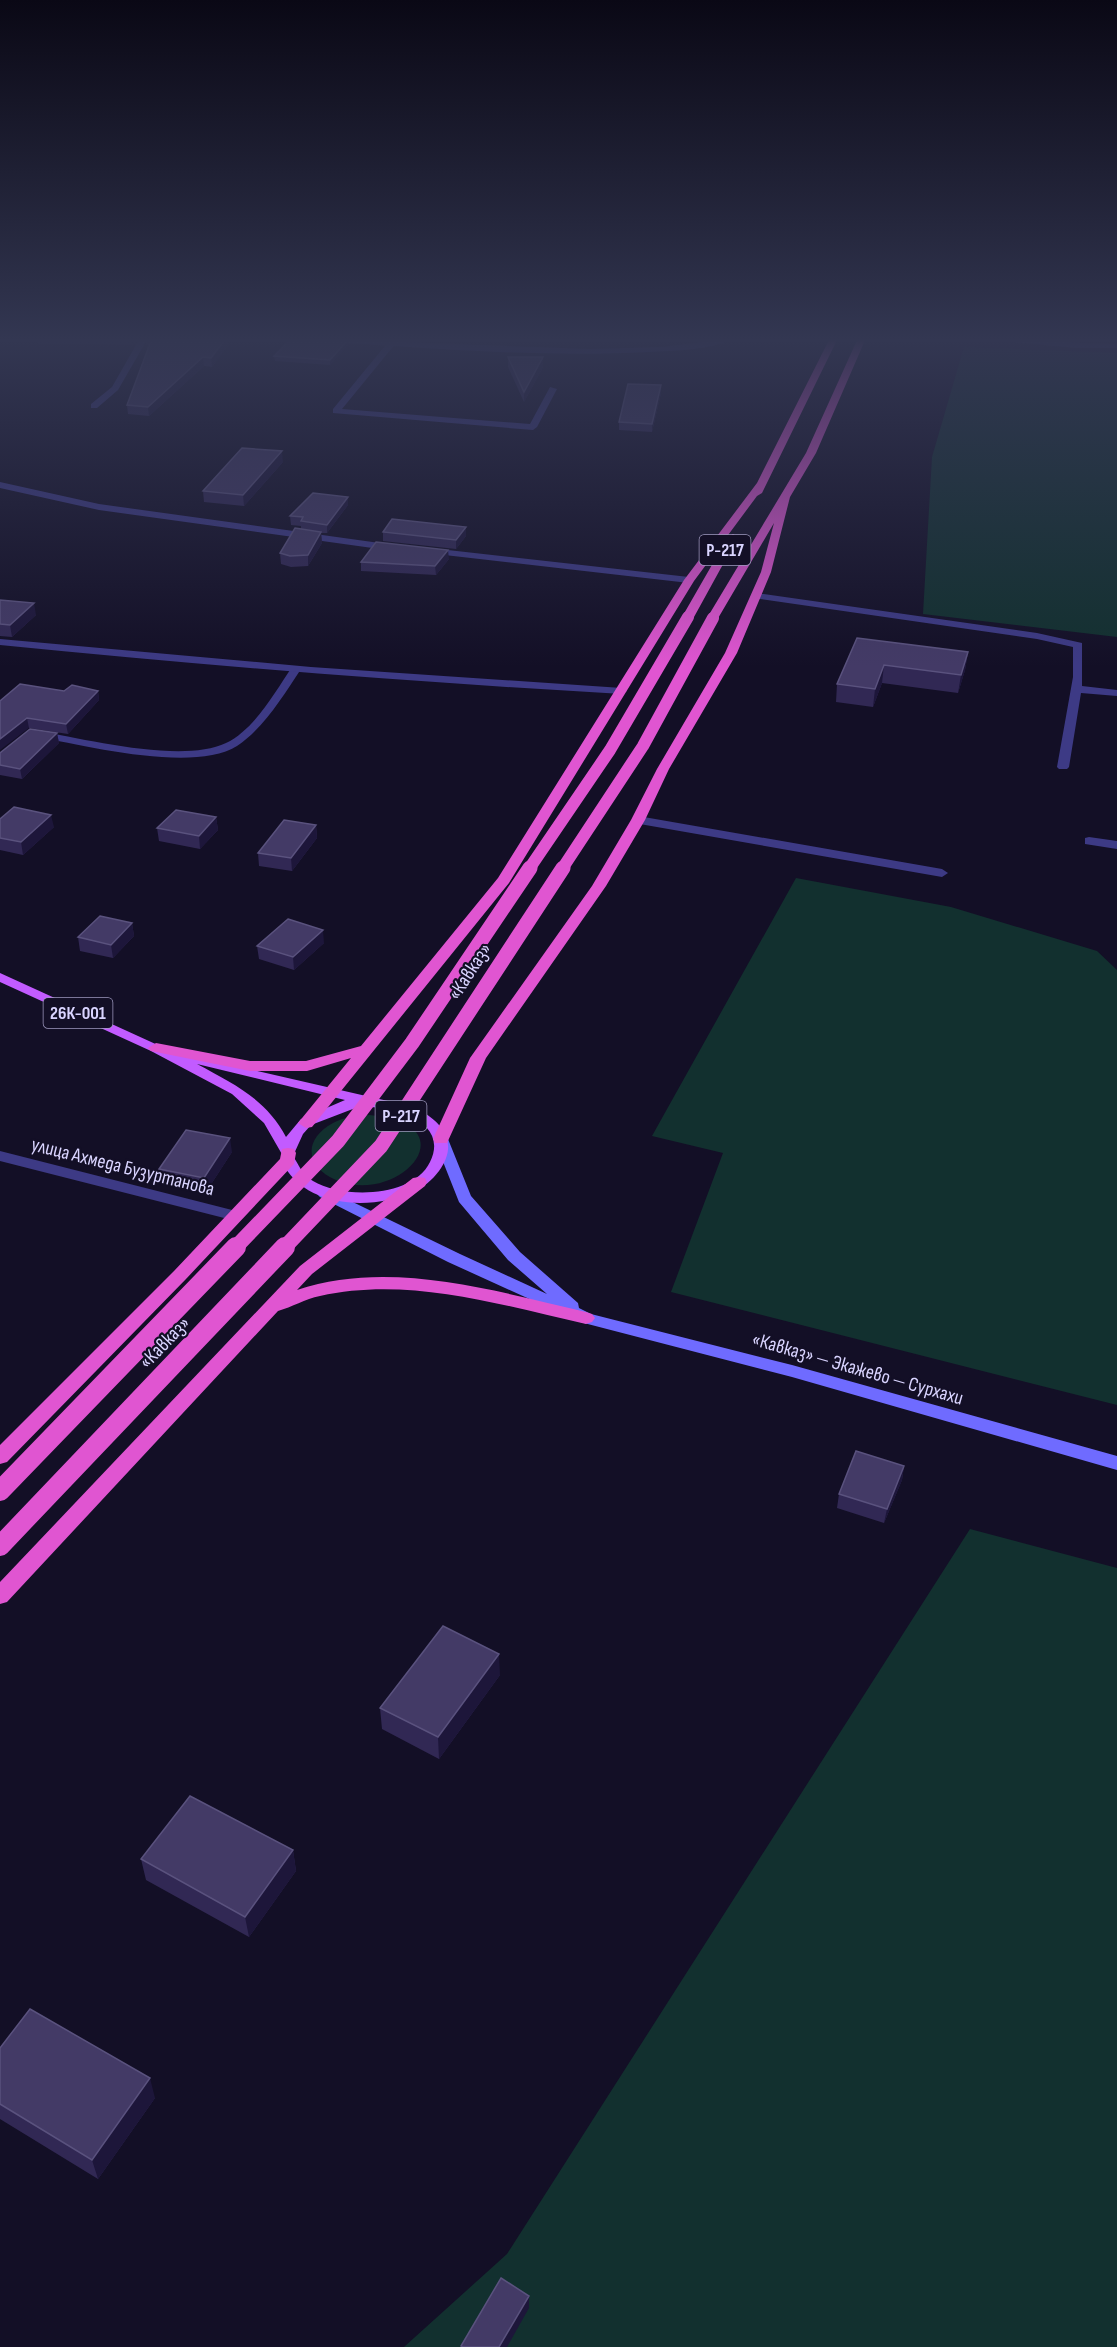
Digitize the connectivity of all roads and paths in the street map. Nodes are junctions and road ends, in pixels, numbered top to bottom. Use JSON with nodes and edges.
{"nodes":[{"id":1,"x":780,"y":448,"type":"edge"},
{"id":2,"x":813,"y":448,"type":"edge"},
{"id":3,"x":762,"y":483,"type":"junction"},
{"id":4,"x":0,"y":485,"type":"edge"},
{"id":5,"x":786,"y":499,"type":"junction"},
{"id":6,"x":408,"y":549,"type":"edge"},
{"id":7,"x":420,"y":550,"type":"edge"},
{"id":8,"x":689,"y":580,"type":"junction"},
{"id":9,"x":756,"y":596,"type":"junction"},
{"id":10,"x":0,"y":642,"type":"edge"},
{"id":11,"x":296,"y":669,"type":"junction"},
{"id":12,"x":1076,"y":689,"type":"junction"},
{"id":13,"x":622,"y":691,"type":"junction"},
{"id":14,"x":1117,"y":693,"type":"edge"},
{"id":15,"x":29,"y":733,"type":"edge"},
{"id":16,"x":1063,"y":767,"type":"dead end"},
{"id":17,"x":638,"y":820,"type":"junction"},
{"id":18,"x":1089,"y":842,"type":"dead end"},
{"id":19,"x":1117,"y":845,"type":"edge"},
{"id":20,"x":942,"y":873,"type":"dead end"},
{"id":21,"x":0,"y":977,"type":"edge"},
{"id":22,"x":156,"y":1048,"type":"junction"},
{"id":23,"x":366,"y":1049,"type":"junction"},
{"id":24,"x":329,"y":1093,"type":"junction"},
{"id":25,"x":374,"y":1102,"type":"junction"},
{"id":26,"x":306,"y":1123,"type":"junction"},
{"id":27,"x":441,"y":1139,"type":"junction"},
{"id":28,"x":0,"y":1156,"type":"edge"},
{"id":29,"x":288,"y":1157,"type":"junction"},
{"id":30,"x":419,"y":1182,"type":"junction"},
{"id":31,"x":325,"y":1194,"type":"junction"},
{"id":32,"x":236,"y":1216,"type":"junction"},
{"id":33,"x":376,"y":1219,"type":"junction"},
{"id":34,"x":271,"y":1307,"type":"junction"},
{"id":35,"x":586,"y":1318,"type":"junction"},
{"id":36,"x":0,"y":1456,"type":"edge"},
{"id":37,"x":1117,"y":1463,"type":"edge"},
{"id":38,"x":0,"y":1491,"type":"edge"},
{"id":39,"x":0,"y":1546,"type":"edge"},
{"id":40,"x":0,"y":1596,"type":"edge"}],
"edges":[{"from":1,"to":3,"type":"highway","name":"«Кавказ»","number":"Р-217"},
{"from":2,"to":5,"type":"highway","name":"«Кавказ»","number":"Р-217"},
{"from":3,"to":8,"type":"highway","number":"Р-217"},
{"from":3,"to":38,"type":"highway","name":"«Кавказ»","number":"Р-217","bridge":true},
{"from":4,"to":6,"type":"street"},
{"from":5,"to":9,"type":"highway"},
{"from":5,"to":39,"type":"highway","name":"«Кавказ»","number":"Р-217","bridge":true},
{"from":7,"to":8,"type":"street"},
{"from":8,"to":13,"type":"highway","number":"Р-217"},
{"from":9,"to":12,"type":"street"},
{"from":9,"to":17,"type":"highway"},
{"from":10,"to":11,"type":"street"},
{"from":11,"to":13,"type":"street"},
{"from":11,"to":15,"type":"street"},
{"from":12,"to":14,"type":"street"},
{"from":12,"to":16,"type":"street"},
{"from":13,"to":23,"type":"highway","number":"Р-217"},
{"from":17,"to":20,"type":"street"},
{"from":17,"to":27,"type":"highway"},
{"from":18,"to":19,"type":"street"},
{"from":21,"to":22,"type":"main road","number":"26К-001"},
{"from":22,"to":23,"type":"highway"},
{"from":22,"to":24,"type":"main road"},
{"from":22,"to":29,"type":"main road"},
{"from":23,"to":24,"type":"highway"},
{"from":24,"to":25,"type":"main road"},
{"from":24,"to":26,"type":"highway"},
{"from":25,"to":26,"type":"main road"},
{"from":25,"to":27,"type":"main road"},
{"from":26,"to":29,"type":"main road"},
{"from":27,"to":30,"type":"main road"},
{"from":27,"to":35,"type":"main road"},
{"from":28,"to":32,"type":"street","name":"улица Ахмеда Бузуртанова"},
{"from":29,"to":31,"type":"main road"},
{"from":29,"to":32,"type":"highway","name":"«Кавказ»"},
{"from":30,"to":31,"type":"main road"},
{"from":30,"to":33,"type":"highway"},
{"from":31,"to":33,"type":"main road","name":"«Кавказ» — Экажево — Сурхахи"},
{"from":32,"to":36,"type":"highway","name":"«Кавказ»"},
{"from":33,"to":34,"type":"highway"},
{"from":33,"to":35,"type":"main road","name":"«Кавказ» — Экажево — Сурхахи"},
{"from":34,"to":35,"type":"highway"},
{"from":34,"to":40,"type":"highway"},
{"from":35,"to":37,"type":"main road","name":"«Кавказ» — Экажево — Сурхахи"}]}
